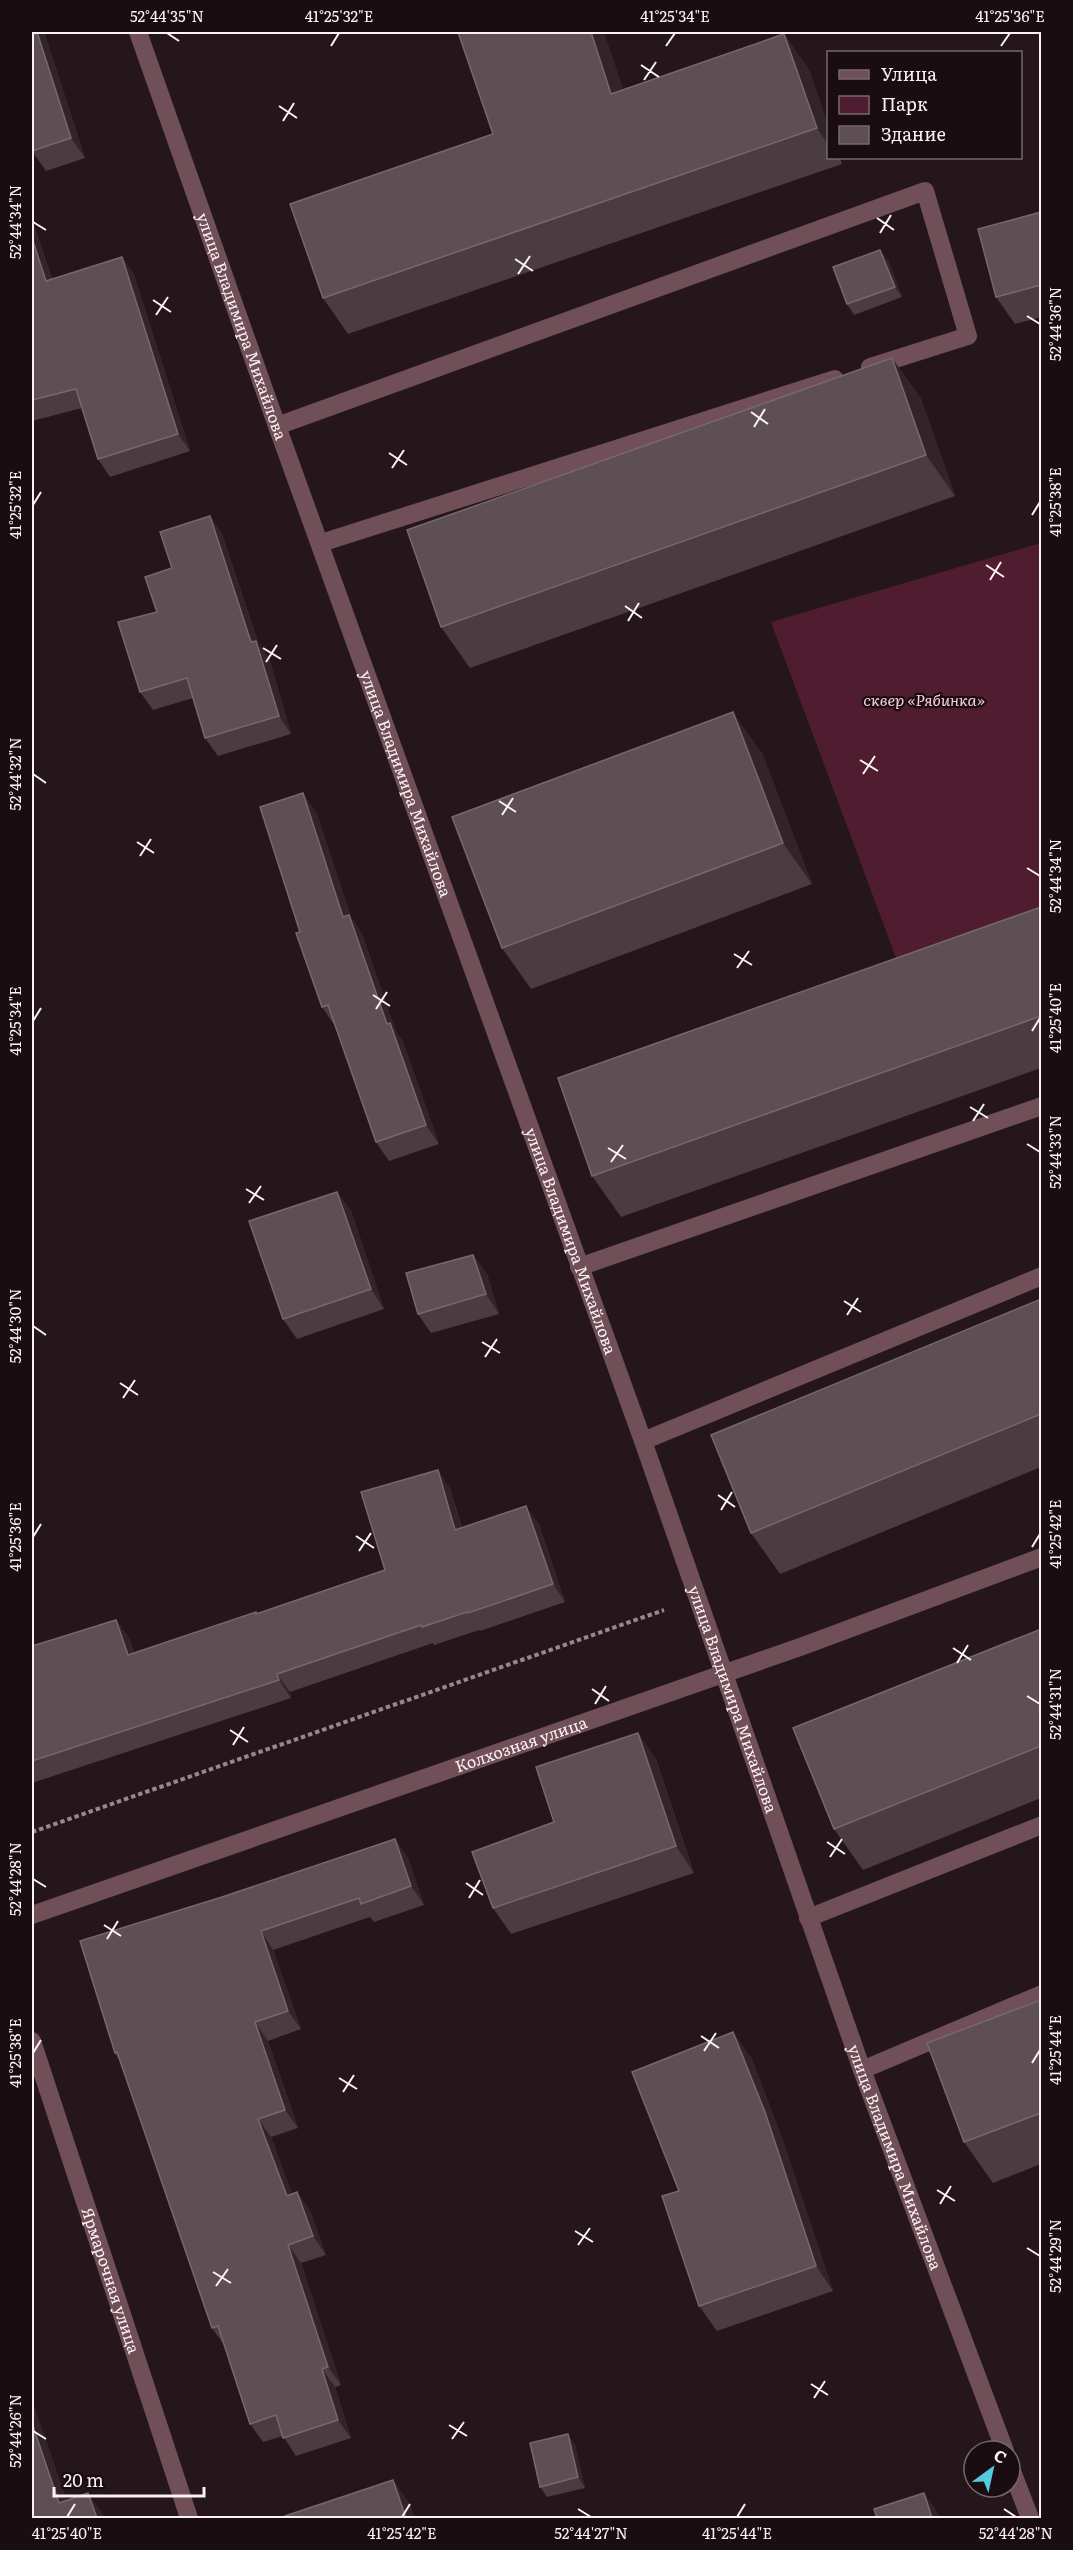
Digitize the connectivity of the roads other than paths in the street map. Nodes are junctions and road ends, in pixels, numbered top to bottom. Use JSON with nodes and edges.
{"nodes":[{"id":1,"x":138,"y":32,"type":"edge"},
{"id":2,"x":277,"y":426,"type":"junction"},
{"id":3,"x":321,"y":543,"type":"junction"},
{"id":4,"x":1041,"y":1106,"type":"edge"},
{"id":5,"x":579,"y":1267,"type":"junction"},
{"id":6,"x":1041,"y":1276,"type":"edge"},
{"id":7,"x":643,"y":1441,"type":"junction"},
{"id":8,"x":1041,"y":1557,"type":"edge"},
{"id":9,"x":725,"y":1672,"type":"junction"},
{"id":10,"x":1041,"y":1825,"type":"edge"},
{"id":11,"x":32,"y":1915,"type":"edge"},
{"id":12,"x":808,"y":1918,"type":"junction"},
{"id":13,"x":1041,"y":1994,"type":"edge"},
{"id":14,"x":32,"y":2041,"type":"edge"},
{"id":15,"x":862,"y":2070,"type":"junction"},
{"id":16,"x":1000,"y":2439,"type":"edge"},
{"id":17,"x":1022,"y":2497,"type":"edge"},
{"id":18,"x":189,"y":2518,"type":"edge"},
{"id":19,"x":1030,"y":2518,"type":"edge"}],
"edges":[{"from":1,"to":2,"type":"street","name":"улица Владимира Михайлова"},
{"from":2,"to":3,"type":"street","name":"улица Владимира Михайлова"},
{"from":2,"to":3,"type":"street"},
{"from":3,"to":5,"type":"street","name":"улица Владимира Михайлова"},
{"from":4,"to":5,"type":"street"},
{"from":5,"to":7,"type":"street","name":"улица Владимира Михайлова"},
{"from":6,"to":7,"type":"street"},
{"from":7,"to":9,"type":"street","name":"улица Владимира Михайлова"},
{"from":8,"to":9,"type":"street","name":"Колхозная улица"},
{"from":9,"to":11,"type":"street","name":"Колхозная улица"},
{"from":9,"to":12,"type":"street","name":"улица Владимира Михайлова"},
{"from":10,"to":12,"type":"street"},
{"from":12,"to":15,"type":"street","name":"улица Владимира Михайлова"},
{"from":13,"to":15,"type":"street"},
{"from":14,"to":18,"type":"street","name":"Ярмарочная улица"},
{"from":15,"to":16,"type":"street","name":"улица Владимира Михайлова"},
{"from":17,"to":19,"type":"street"}]}
